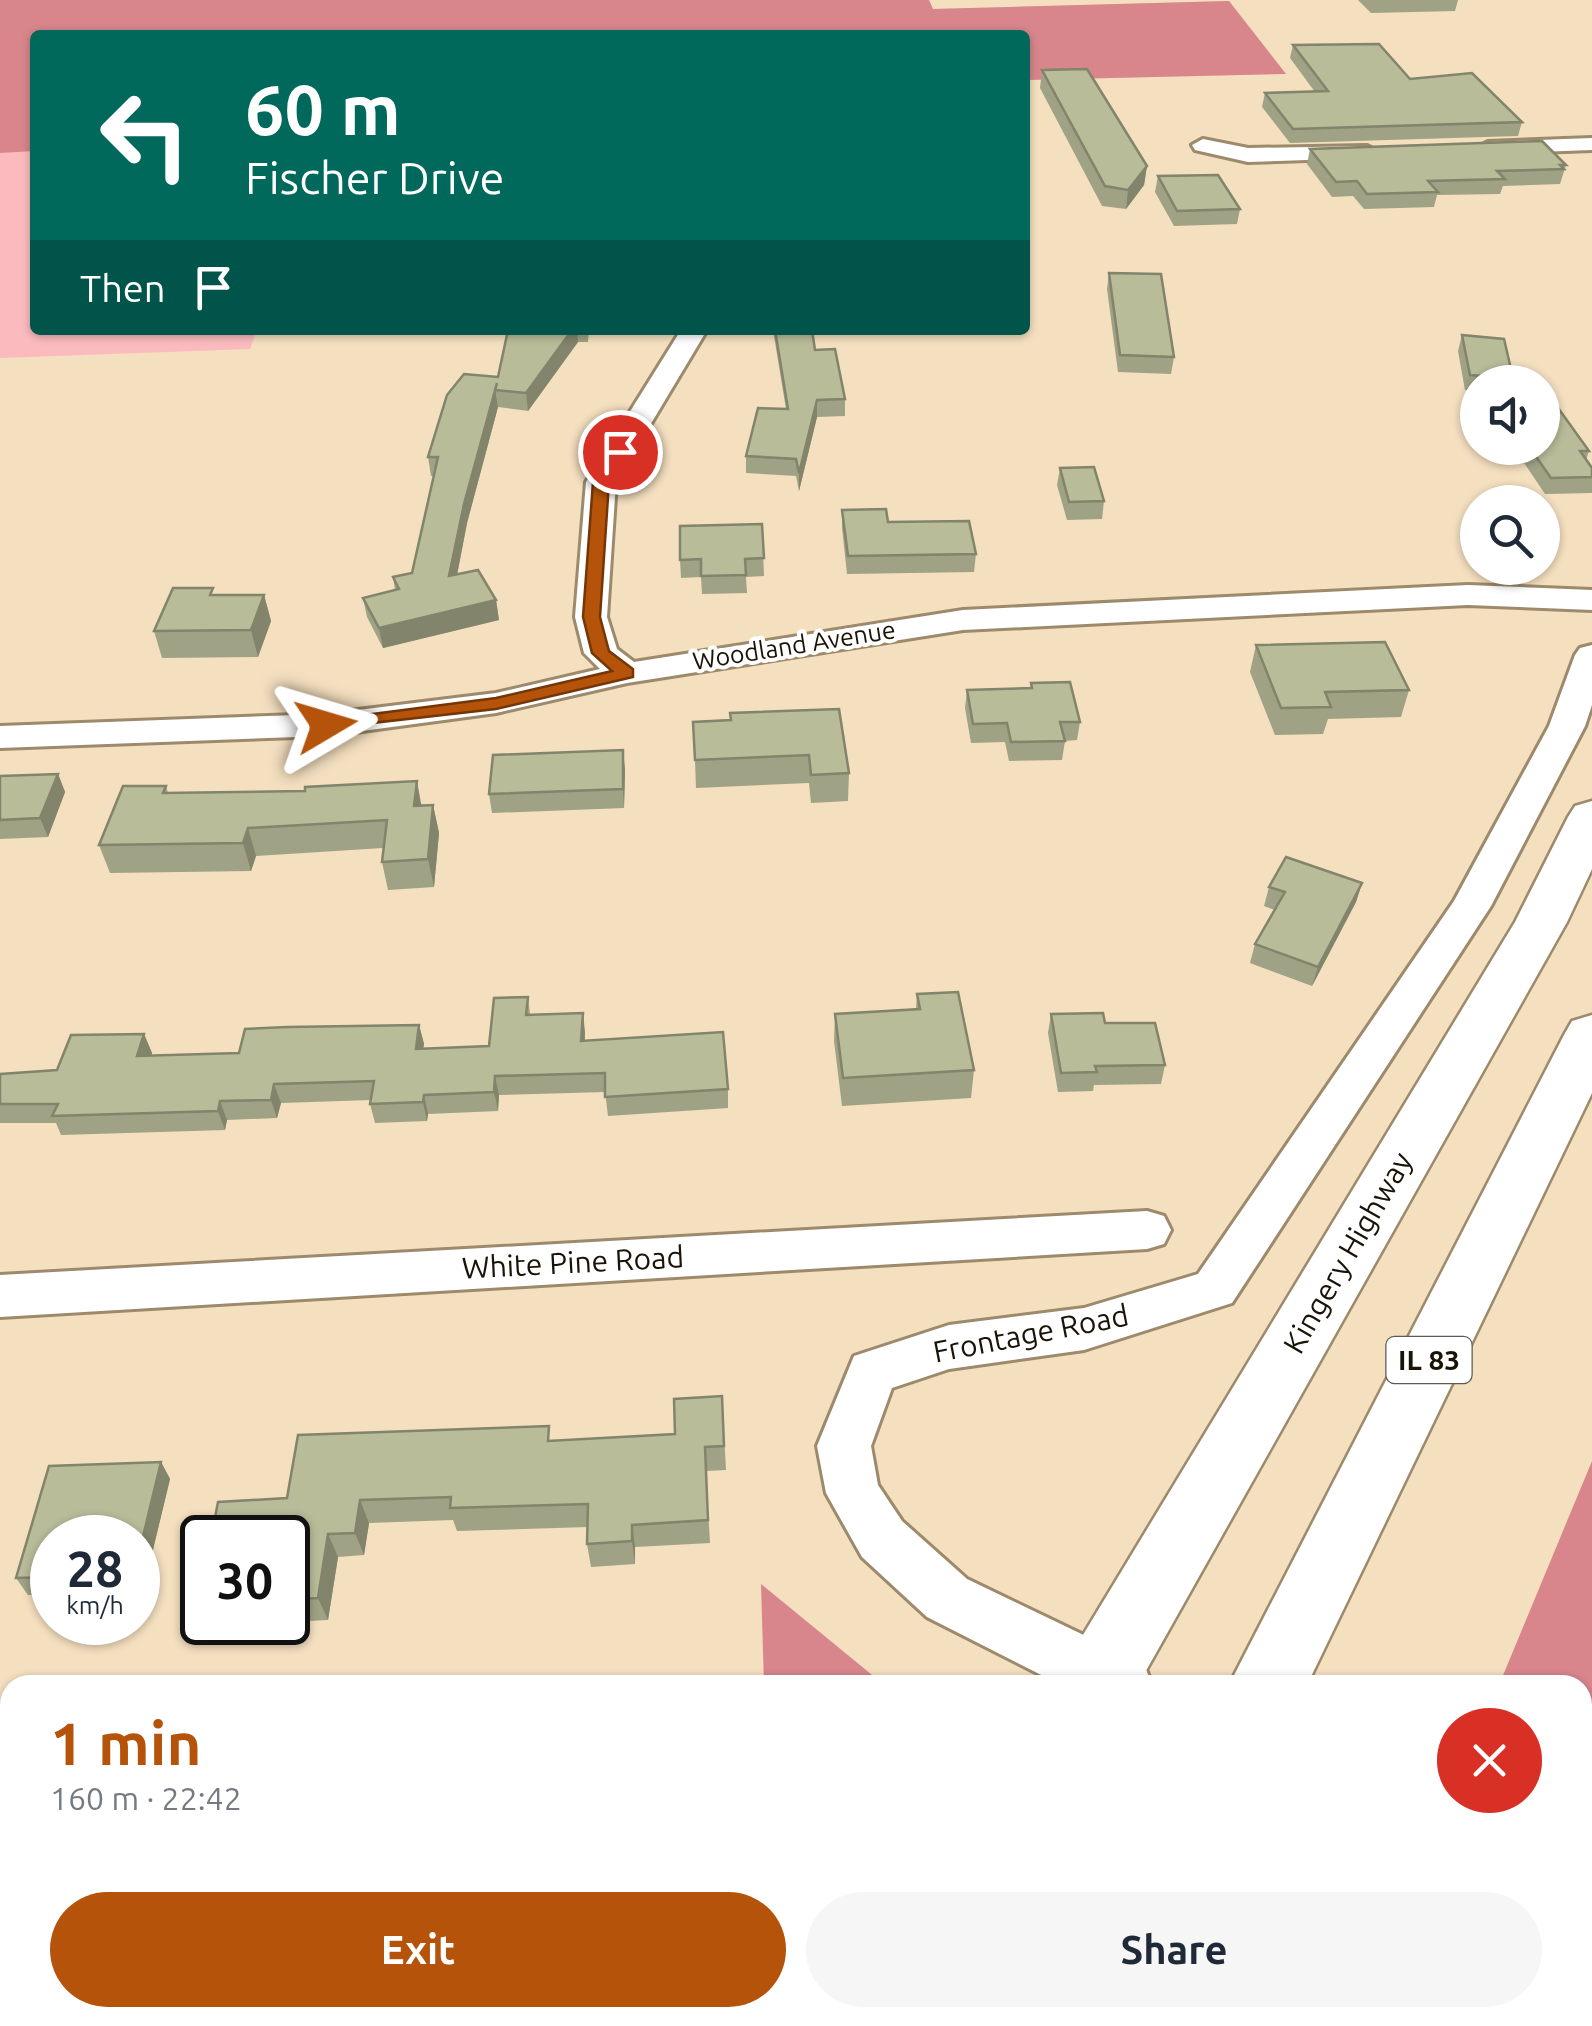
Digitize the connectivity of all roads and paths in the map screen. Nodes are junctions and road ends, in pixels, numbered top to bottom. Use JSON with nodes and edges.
{"nodes":[{"id":1,"x":1592,"y":144,"type":"edge"},
{"id":2,"x":1203,"y":145,"type":"dead end"},
{"id":3,"x":1458,"y":149,"type":"edge"},
{"id":4,"x":1383,"y":151,"type":"edge"},
{"id":5,"x":691,"y":335,"type":"edge"},
{"id":6,"x":1592,"y":600,"type":"edge"},
{"id":7,"x":1592,"y":656,"type":"edge"},
{"id":8,"x":626,"y":673,"type":"junction"},
{"id":9,"x":0,"y":737,"type":"edge"},
{"id":10,"x":1592,"y":817,"type":"edge"},
{"id":11,"x":1592,"y":1035,"type":"edge"},
{"id":12,"x":1147,"y":1230,"type":"dead end"},
{"id":13,"x":0,"y":1296,"type":"edge"},
{"id":14,"x":1094,"y":1675,"type":"edge"},
{"id":15,"x":1111,"y":1675,"type":"edge"},
{"id":16,"x":1272,"y":1675,"type":"edge"}],
"edges":[{"from":1,"to":3,"type":"street"},
{"from":2,"to":4,"type":"street"},
{"from":5,"to":8,"type":"street"},
{"from":6,"to":8,"type":"street","name":"Woodland Avenue"},
{"from":7,"to":14,"type":"street","name":"Frontage Road"},
{"from":8,"to":9,"type":"street","name":"Woodland Avenue"},
{"from":10,"to":15,"type":"highway","name":"Kingery Highway"},
{"from":11,"to":16,"type":"highway","number":"IL 83"},
{"from":12,"to":13,"type":"street","name":"White Pine Road"}]}
